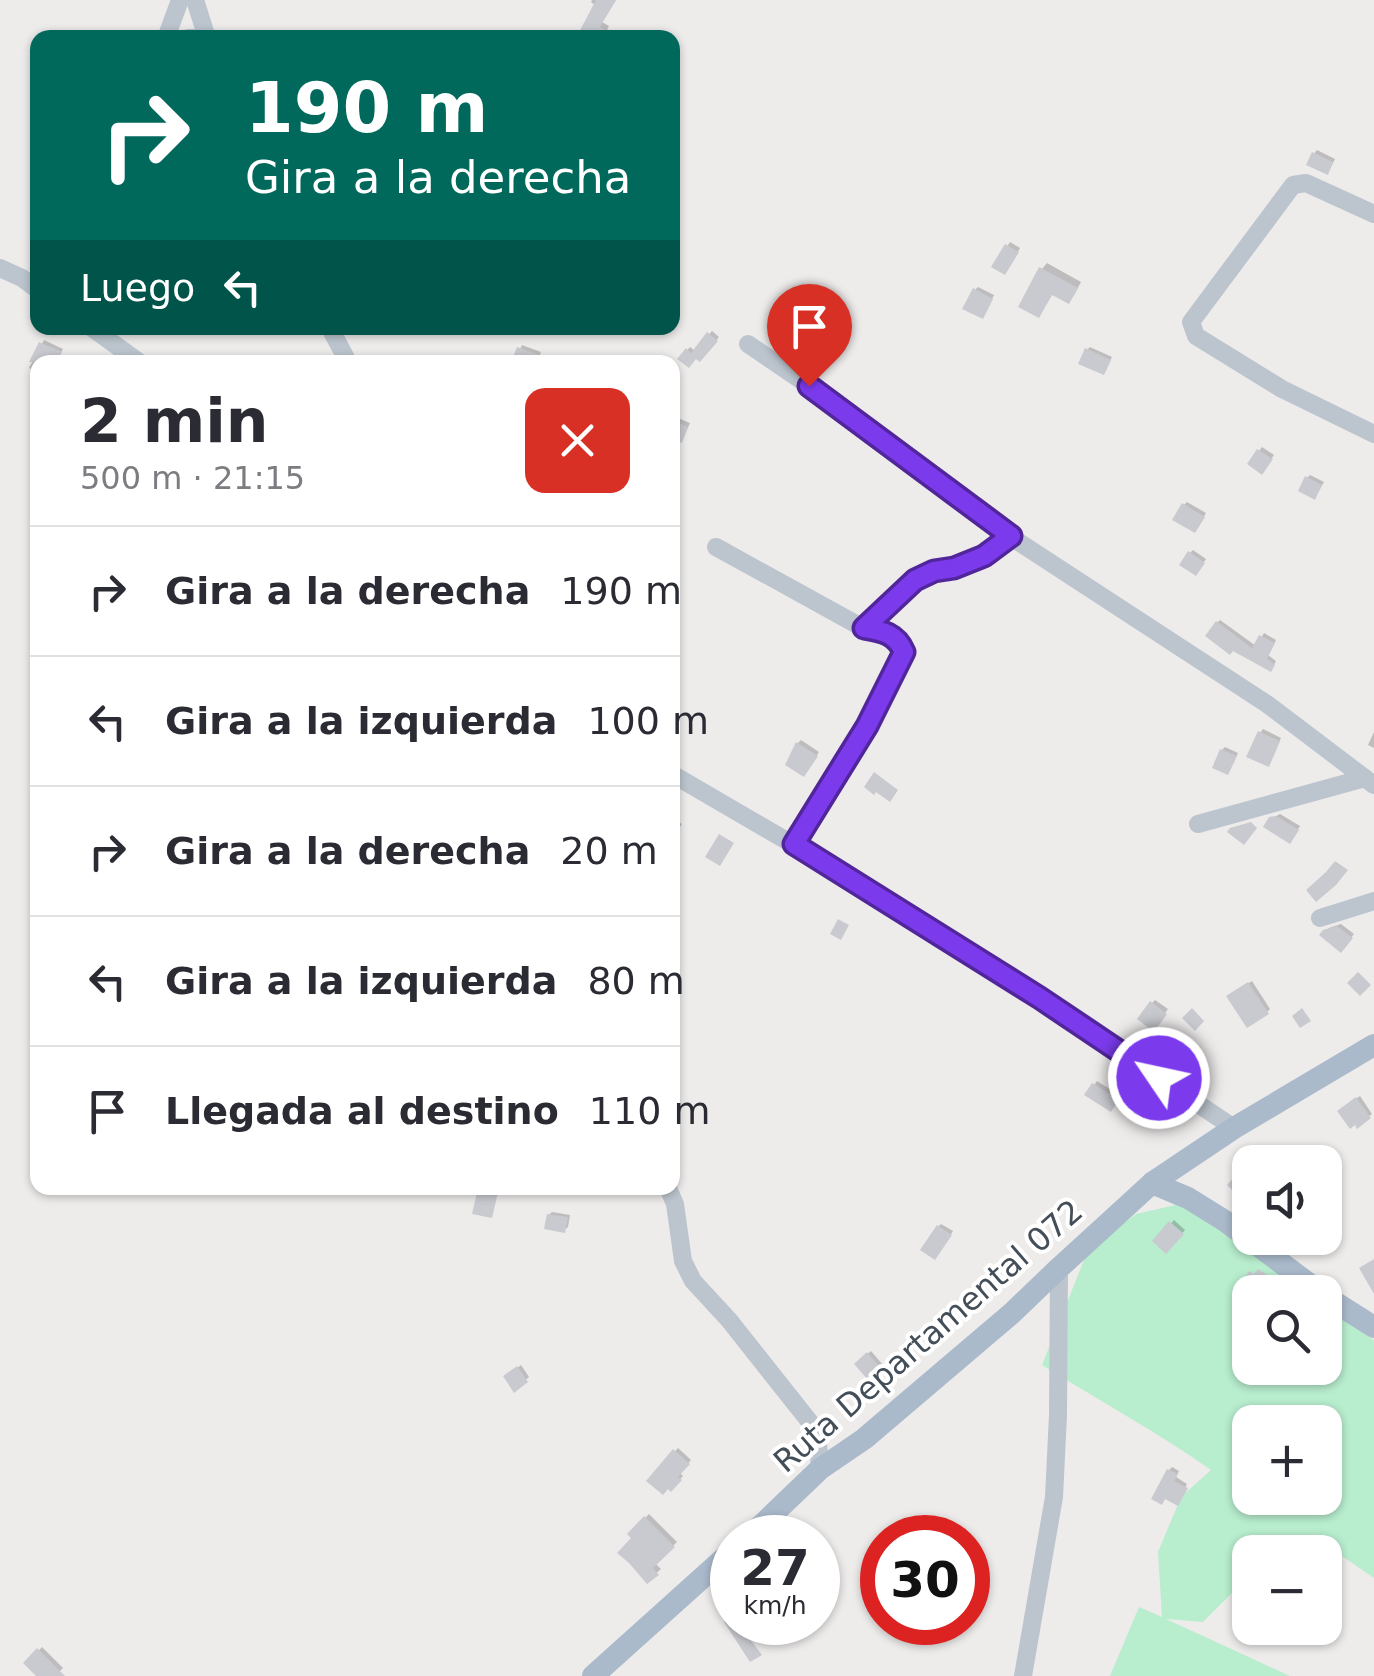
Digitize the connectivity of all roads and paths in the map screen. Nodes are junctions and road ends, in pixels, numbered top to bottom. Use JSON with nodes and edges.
{"nodes":[{"id":1,"x":180,"y":0,"type":"edge"},
{"id":2,"x":194,"y":0,"type":"edge"},
{"id":3,"x":169,"y":30,"type":"edge"},
{"id":4,"x":204,"y":30,"type":"edge"},
{"id":5,"x":1374,"y":214,"type":"edge"},
{"id":6,"x":0,"y":268,"type":"edge"},
{"id":7,"x":30,"y":284,"type":"edge"},
{"id":8,"x":102,"y":335,"type":"edge"},
{"id":9,"x":748,"y":344,"type":"dead end"},
{"id":10,"x":129,"y":355,"type":"edge"},
{"id":11,"x":1374,"y":434,"type":"edge"},
{"id":12,"x":1011,"y":536,"type":"junction"},
{"id":13,"x":716,"y":547,"type":"dead end"},
{"id":14,"x":864,"y":628,"type":"junction"},
{"id":15,"x":680,"y":779,"type":"edge"},
{"id":16,"x":1370,"y":782,"type":"edge"},
{"id":17,"x":1198,"y":824,"type":"dead end"},
{"id":18,"x":794,"y":844,"type":"junction"},
{"id":19,"x":1374,"y":901,"type":"edge"},
{"id":20,"x":1320,"y":918,"type":"dead end"},
{"id":21,"x":1374,"y":1045,"type":"edge"},
{"id":22,"x":1234,"y":1128,"type":"junction"},
{"id":23,"x":1152,"y":1184,"type":"junction"},
{"id":24,"x":671,"y":1195,"type":"edge"},
{"id":25,"x":1059,"y":1268,"type":"junction"},
{"id":26,"x":1296,"y":1275,"type":"edge"},
{"id":27,"x":1342,"y":1307,"type":"edge"},
{"id":28,"x":1374,"y":1327,"type":"edge"},
{"id":29,"x":820,"y":1469,"type":"junction"},
{"id":30,"x":772,"y":1515,"type":"edge"},
{"id":31,"x":710,"y":1571,"type":"edge"},
{"id":32,"x":593,"y":1676,"type":"edge"},
{"id":33,"x":1023,"y":1676,"type":"edge"}],
"edges":[{"from":1,"to":3,"type":"street"},
{"from":2,"to":4,"type":"street"},
{"from":5,"to":11,"type":"street"},
{"from":6,"to":7,"type":"street"},
{"from":8,"to":10,"type":"street"},
{"from":9,"to":12,"type":"street"},
{"from":12,"to":14,"type":"street"},
{"from":12,"to":16,"type":"street"},
{"from":13,"to":14,"type":"street"},
{"from":14,"to":18,"type":"street"},
{"from":15,"to":18,"type":"street"},
{"from":16,"to":17,"type":"street"},
{"from":18,"to":22,"type":"street"},
{"from":19,"to":20,"type":"street"},
{"from":21,"to":22,"type":"main road","name":"Ruta Departamental 072"},
{"from":22,"to":23,"type":"main road","name":"Ruta Departamental 072"},
{"from":23,"to":25,"type":"main road","name":"Ruta Departamental 072"},
{"from":23,"to":26,"type":"main road"},
{"from":24,"to":29,"type":"street"},
{"from":25,"to":29,"type":"main road","name":"Ruta Departamental 072"},
{"from":25,"to":33,"type":"street"},
{"from":27,"to":28,"type":"main road"},
{"from":29,"to":30,"type":"main road","name":"Ruta Departamental 072"},
{"from":31,"to":32,"type":"main road"}]}
